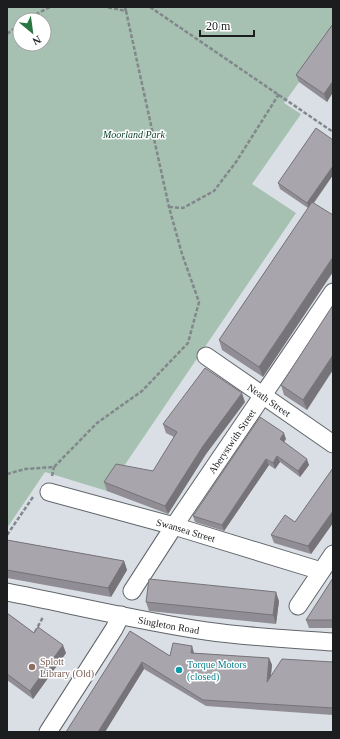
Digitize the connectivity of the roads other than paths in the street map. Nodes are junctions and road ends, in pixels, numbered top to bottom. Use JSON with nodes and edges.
{"nodes":[{"id":1,"x":333,"y":292,"type":"edge"},
{"id":2,"x":206,"y":356,"type":"dead end"},
{"id":3,"x":263,"y":395,"type":"junction"},
{"id":4,"x":333,"y":444,"type":"edge"},
{"id":5,"x":46,"y":484,"type":"road end"},
{"id":6,"x":174,"y":526,"type":"junction"},
{"id":7,"x":333,"y":554,"type":"edge"},
{"id":8,"x":321,"y":571,"type":"junction"},
{"id":9,"x":132,"y":591,"type":"dead end"},
{"id":10,"x":7,"y":592,"type":"edge"},
{"id":11,"x":298,"y":606,"type":"dead end"},
{"id":12,"x":121,"y":615,"type":"junction"},
{"id":13,"x":333,"y":642,"type":"edge"},
{"id":14,"x":48,"y":732,"type":"edge"}],
"edges":[{"from":1,"to":3,"type":"street","name":"Aberystwith Street"},
{"from":2,"to":3,"type":"street","name":"Neath Street"},
{"from":3,"to":4,"type":"street","name":"Neath Street"},
{"from":3,"to":6,"type":"street","name":"Aberystwith Street"},
{"from":5,"to":6,"type":"street","name":"Swansea Street"},
{"from":6,"to":8,"type":"street","name":"Swansea Street"},
{"from":6,"to":9,"type":"street","name":"Aberystwith Street"},
{"from":7,"to":8,"type":"street"},
{"from":8,"to":11,"type":"street"},
{"from":10,"to":12,"type":"street","name":"Singleton Road"},
{"from":12,"to":13,"type":"street","name":"Singleton Road"},
{"from":12,"to":14,"type":"street"}]}
